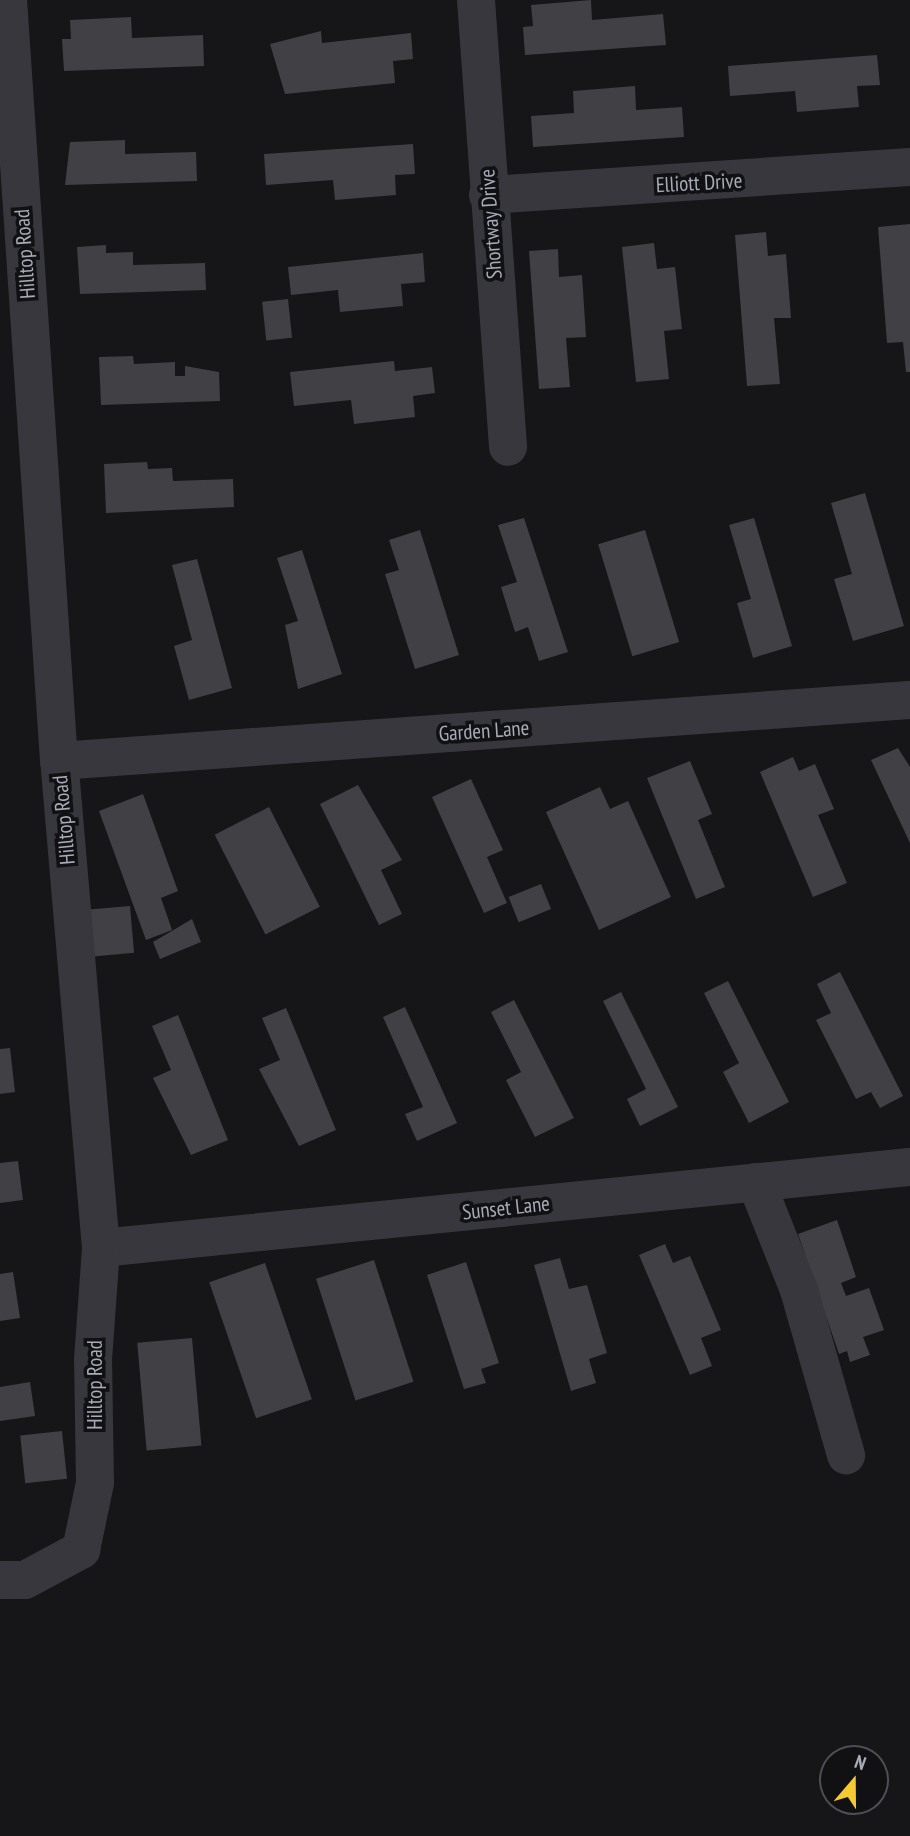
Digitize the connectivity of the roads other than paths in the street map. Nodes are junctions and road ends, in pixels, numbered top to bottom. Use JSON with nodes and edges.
{"nodes":[{"id":1,"x":8,"y":0,"type":"edge"},
{"id":2,"x":476,"y":0,"type":"edge"},
{"id":3,"x":910,"y":167,"type":"edge"},
{"id":4,"x":488,"y":195,"type":"junction"},
{"id":5,"x":509,"y":447,"type":"dead end"},
{"id":6,"x":910,"y":700,"type":"edge"},
{"id":7,"x":59,"y":761,"type":"junction"},
{"id":8,"x":910,"y":1167,"type":"edge"},
{"id":9,"x":756,"y":1182,"type":"junction"},
{"id":10,"x":101,"y":1248,"type":"junction"},
{"id":11,"x":846,"y":1455,"type":"dead end"},
{"id":12,"x":0,"y":1580,"type":"edge"}],
"edges":[{"from":1,"to":7,"type":"street","name":"Hilltop Road"},
{"from":2,"to":4,"type":"street","name":"Shortway Drive"},
{"from":3,"to":4,"type":"street","name":"Elliott Drive"},
{"from":4,"to":5,"type":"street","name":"Shortway Drive"},
{"from":6,"to":7,"type":"street","name":"Garden Lane"},
{"from":7,"to":10,"type":"street","name":"Hilltop Road"},
{"from":8,"to":9,"type":"street","name":"Sunset Lane"},
{"from":9,"to":10,"type":"street","name":"Sunset Lane"},
{"from":9,"to":11,"type":"street"},
{"from":10,"to":12,"type":"street","name":"Hilltop Road"}]}
